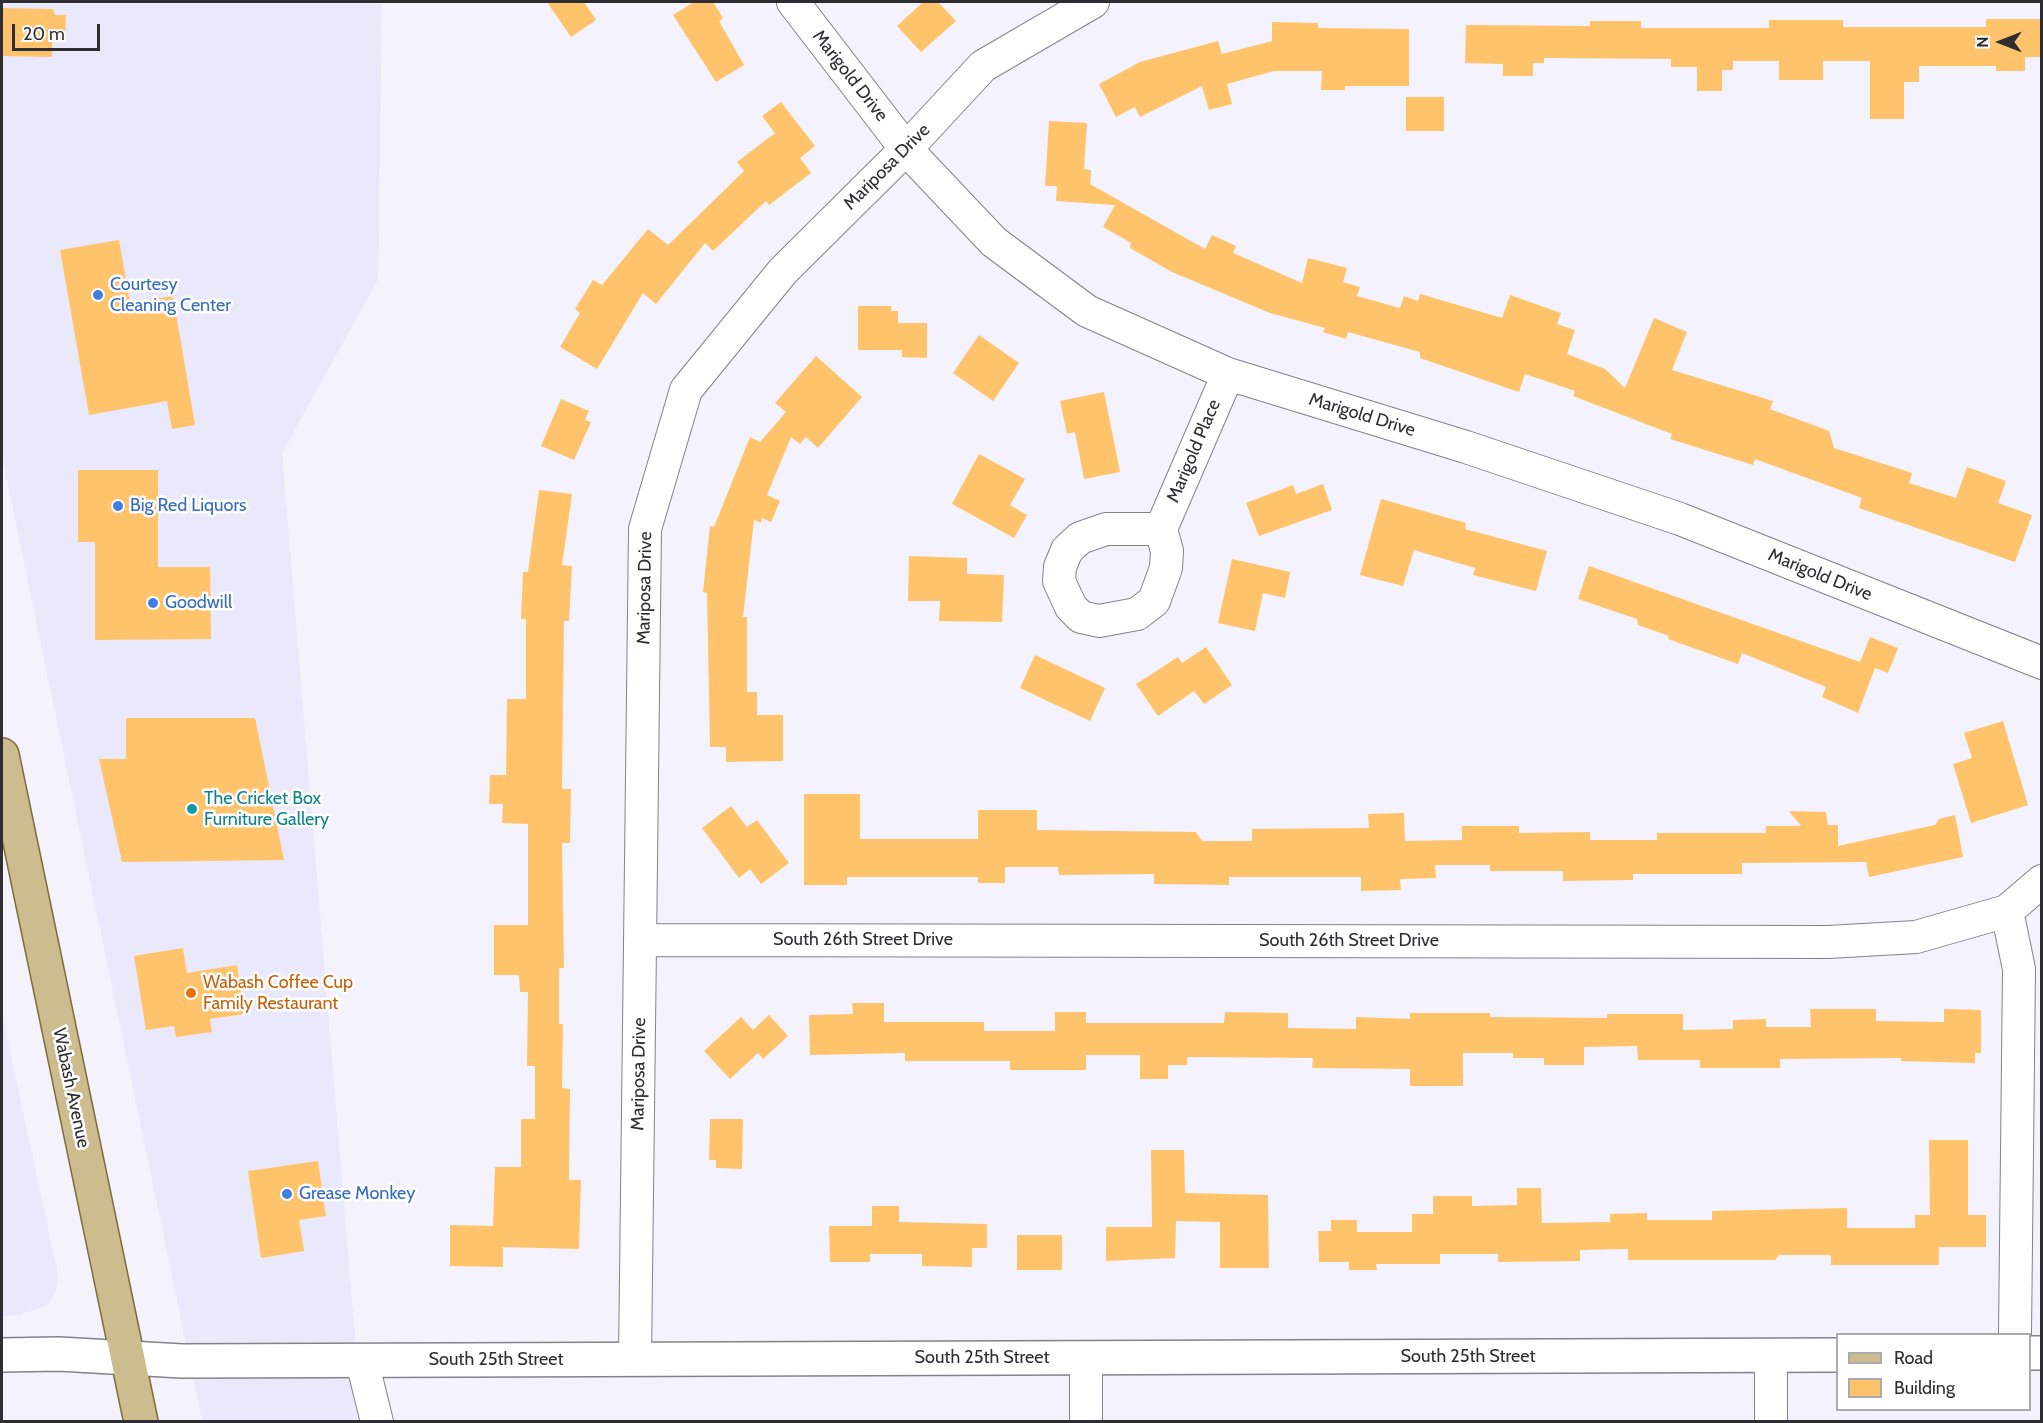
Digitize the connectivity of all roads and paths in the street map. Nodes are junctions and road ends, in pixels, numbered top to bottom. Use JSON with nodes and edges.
{"nodes":[{"id":1,"x":793,"y":2,"type":"edge"},
{"id":2,"x":1094,"y":2,"type":"edge"},
{"id":3,"x":906,"y":149,"type":"junction"},
{"id":4,"x":1228,"y":374,"type":"junction"},
{"id":5,"x":1161,"y":529,"type":"dead end"},
{"id":6,"x":2042,"y":663,"type":"edge"},
{"id":7,"x":2,"y":755,"type":"edge"},
{"id":8,"x":2042,"y":881,"type":"edge"},
{"id":9,"x":2007,"y":911,"type":"junction"},
{"id":10,"x":641,"y":939,"type":"junction"},
{"id":11,"x":2015,"y":1333,"type":"edge"},
{"id":12,"x":2,"y":1355,"type":"edge"},
{"id":13,"x":1771,"y":1355,"type":"junction"},
{"id":14,"x":1836,"y":1355,"type":"edge"},
{"id":15,"x":1086,"y":1358,"type":"junction"},
{"id":16,"x":635,"y":1359,"type":"junction"},
{"id":17,"x":128,"y":1360,"type":"junction"},
{"id":18,"x":362,"y":1360,"type":"junction"},
{"id":19,"x":141,"y":1422,"type":"edge"},
{"id":20,"x":377,"y":1422,"type":"edge"},
{"id":21,"x":1086,"y":1422,"type":"edge"},
{"id":22,"x":1771,"y":1422,"type":"edge"}],
"edges":[{"from":1,"to":3,"type":"street","name":"Marigold Drive"},
{"from":2,"to":3,"type":"street","name":"Mariposa Drive"},
{"from":3,"to":4,"type":"street","name":"Marigold Drive"},
{"from":3,"to":10,"type":"street","name":"Mariposa Drive"},
{"from":4,"to":5,"type":"street","name":"Marigold Place"},
{"from":4,"to":6,"type":"street","name":"Marigold Drive"},
{"from":7,"to":17,"type":"main road","name":"Wabash Avenue"},
{"from":8,"to":9,"type":"street","name":"South 26th Street Drive"},
{"from":9,"to":10,"type":"street","name":"South 26th Street Drive"},
{"from":9,"to":11,"type":"street"},
{"from":10,"to":16,"type":"street","name":"Mariposa Drive"},
{"from":12,"to":17,"type":"main road","name":"South 25th Street"},
{"from":13,"to":14,"type":"main road","name":"South 25th Street"},
{"from":13,"to":15,"type":"main road","name":"South 25th Street"},
{"from":13,"to":22,"type":"street"},
{"from":15,"to":16,"type":"main road","name":"South 25th Street"},
{"from":15,"to":21,"type":"street"},
{"from":16,"to":18,"type":"main road","name":"South 25th Street"},
{"from":17,"to":18,"type":"main road","name":"South 25th Street"},
{"from":17,"to":19,"type":"main road","name":"Wabash Avenue"},
{"from":18,"to":20,"type":"street"}]}
